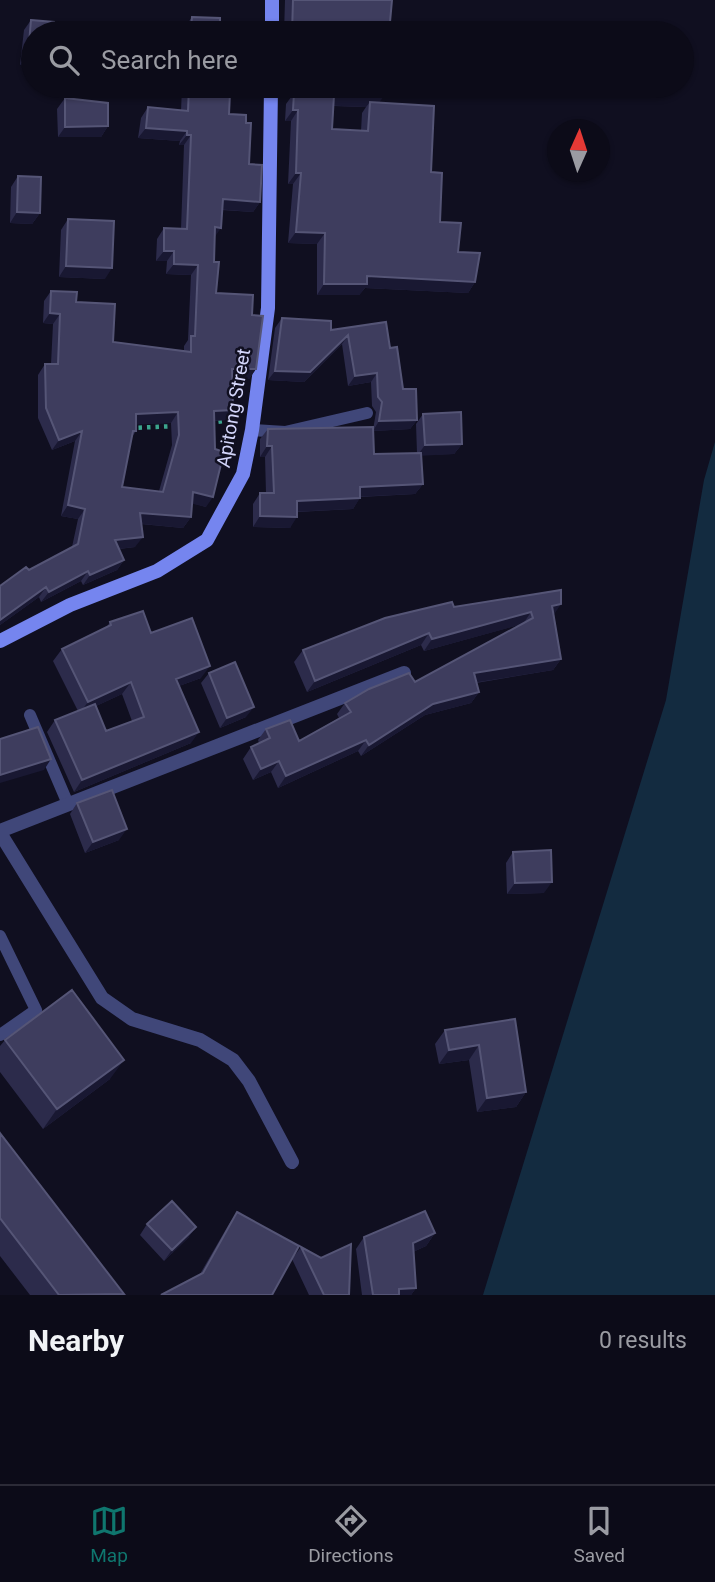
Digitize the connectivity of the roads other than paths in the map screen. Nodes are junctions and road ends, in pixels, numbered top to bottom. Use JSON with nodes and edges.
{"nodes":[{"id":1,"x":272,"y":0,"type":"edge"},
{"id":2,"x":272,"y":21,"type":"edge"},
{"id":3,"x":271,"y":98,"type":"edge"},
{"id":4,"x":367,"y":413,"type":"dead end"},
{"id":5,"x":253,"y":423,"type":"junction"},
{"id":6,"x":0,"y":642,"type":"edge"},
{"id":7,"x":404,"y":673,"type":"edge"},
{"id":8,"x":30,"y":715,"type":"dead end"},
{"id":9,"x":68,"y":804,"type":"junction"},
{"id":10,"x":0,"y":832,"type":"edge"},
{"id":11,"x":0,"y":936,"type":"edge"},
{"id":12,"x":0,"y":1034,"type":"edge"},
{"id":13,"x":292,"y":1162,"type":"dead end"}],
"edges":[{"from":1,"to":2,"type":"street"},
{"from":3,"to":5,"type":"street","name":"Apitong Street"},
{"from":4,"to":5,"type":"lane"},
{"from":5,"to":6,"type":"street","name":"Apitong Street"},
{"from":7,"to":9,"type":"street"},
{"from":8,"to":9,"type":"lane"},
{"from":9,"to":10,"type":"street"},
{"from":10,"to":13,"type":"street"},
{"from":11,"to":12,"type":"lane"}]}
